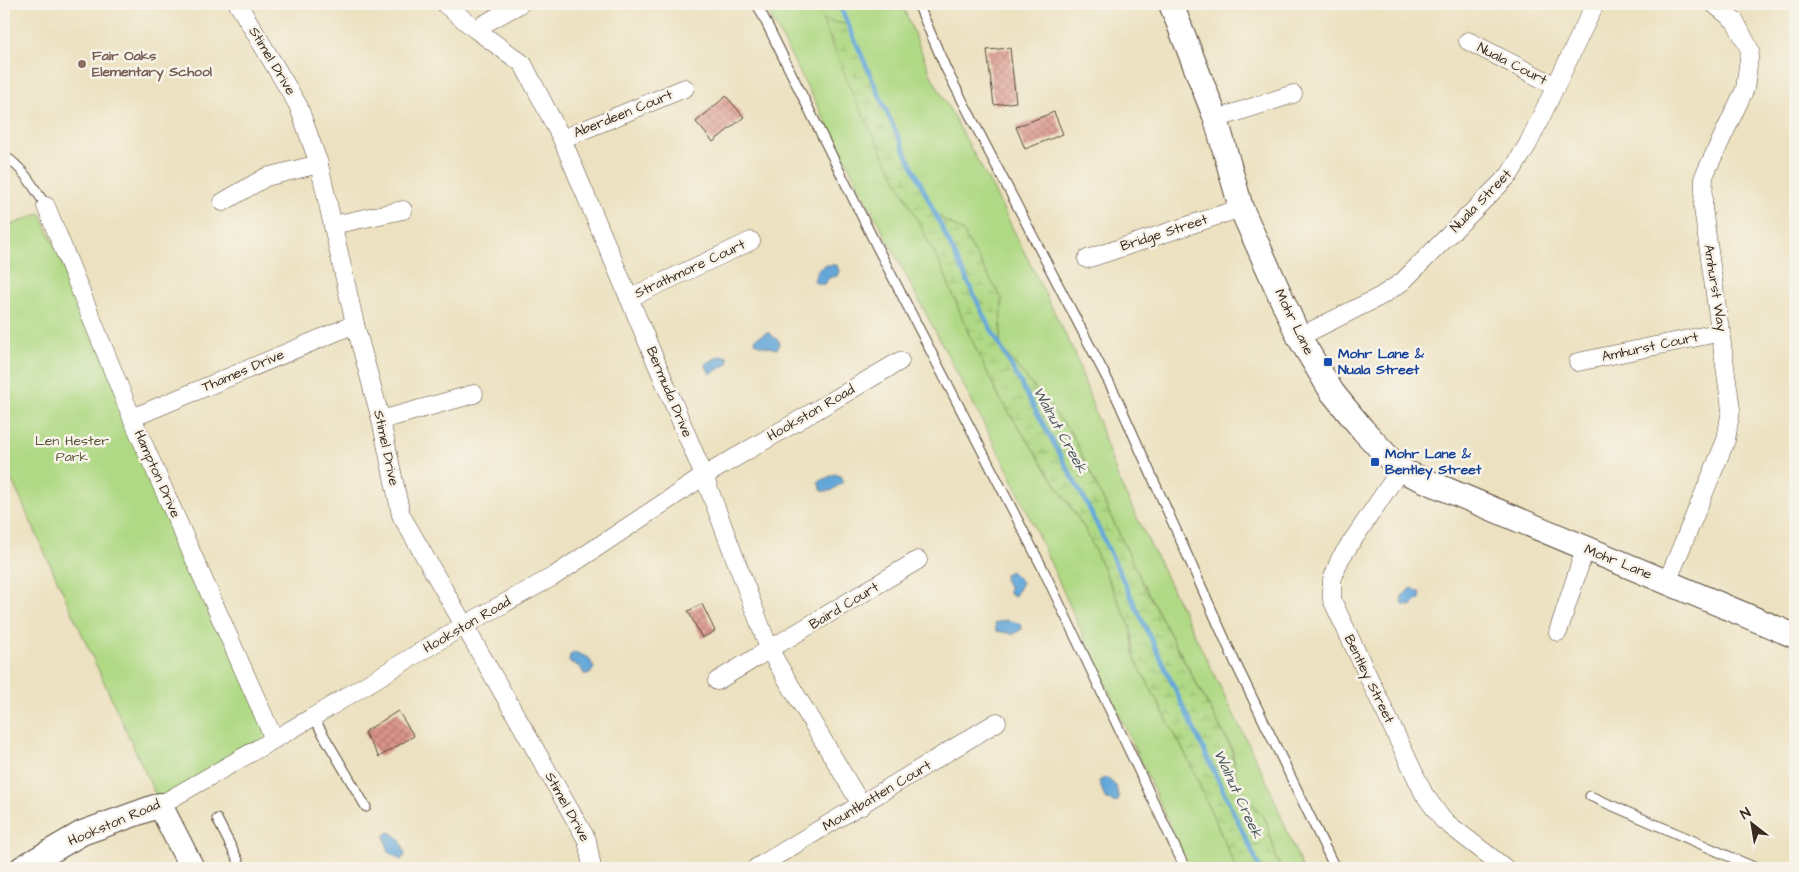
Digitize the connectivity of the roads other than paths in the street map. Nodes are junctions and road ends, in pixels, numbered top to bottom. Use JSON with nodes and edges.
{"nodes":[{"id":1,"x":238,"y":4,"type":"edge"},
{"id":2,"x":445,"y":4,"type":"edge"},
{"id":3,"x":520,"y":4,"type":"edge"},
{"id":4,"x":757,"y":4,"type":"edge"},
{"id":5,"x":918,"y":4,"type":"edge"},
{"id":6,"x":1171,"y":4,"type":"edge"},
{"id":7,"x":1595,"y":4,"type":"edge"},
{"id":8,"x":1714,"y":4,"type":"edge"},
{"id":9,"x":476,"y":29,"type":"junction"},
{"id":10,"x":1468,"y":41,"type":"dead end"},
{"id":11,"x":1556,"y":86,"type":"junction"},
{"id":12,"x":685,"y":88,"type":"dead end"},
{"id":13,"x":1292,"y":94,"type":"dead end"},
{"id":14,"x":1216,"y":119,"type":"junction"},
{"id":15,"x":562,"y":139,"type":"junction"},
{"id":16,"x":4,"y":156,"type":"edge"},
{"id":17,"x":319,"y":164,"type":"junction"},
{"id":18,"x":223,"y":202,"type":"dead end"},
{"id":19,"x":46,"y":206,"type":"joint"},
{"id":20,"x":1241,"y":208,"type":"junction"},
{"id":21,"x":403,"y":210,"type":"dead end"},
{"id":22,"x":334,"y":225,"type":"junction"},
{"id":23,"x":751,"y":241,"type":"dead end"},
{"id":24,"x":1087,"y":259,"type":"dead end"},
{"id":25,"x":629,"y":298,"type":"junction"},
{"id":26,"x":355,"y":324,"type":"junction"},
{"id":27,"x":1722,"y":332,"type":"junction"},
{"id":28,"x":1299,"y":338,"type":"junction"},
{"id":29,"x":900,"y":361,"type":"dead end"},
{"id":30,"x":1578,"y":362,"type":"dead end"},
{"id":31,"x":474,"y":394,"type":"dead end"},
{"id":32,"x":132,"y":418,"type":"junction"},
{"id":33,"x":381,"y":420,"type":"junction"},
{"id":34,"x":1400,"y":470,"type":"junction"},
{"id":35,"x":704,"y":476,"type":"junction"},
{"id":36,"x":1585,"y":549,"type":"junction"},
{"id":37,"x":918,"y":560,"type":"dead end"},
{"id":38,"x":1667,"y":582,"type":"junction"},
{"id":39,"x":462,"y":626,"type":"junction"},
{"id":40,"x":1558,"y":632,"type":"dead end"},
{"id":41,"x":1795,"y":636,"type":"edge"},
{"id":42,"x":770,"y":651,"type":"junction"},
{"id":43,"x":717,"y":681,"type":"dead end"},
{"id":44,"x":313,"y":717,"type":"junction"},
{"id":45,"x":997,"y":722,"type":"dead end"},
{"id":46,"x":274,"y":739,"type":"junction"},
{"id":47,"x":1590,"y":796,"type":"dead end"},
{"id":48,"x":160,"y":805,"type":"junction"},
{"id":49,"x":862,"y":806,"type":"junction"},
{"id":50,"x":366,"y":808,"type":"dead end"},
{"id":51,"x":217,"y":819,"type":"dead end"},
{"id":52,"x":23,"y":868,"type":"edge"},
{"id":53,"x":192,"y":868,"type":"edge"},
{"id":54,"x":242,"y":868,"type":"edge"},
{"id":55,"x":592,"y":868,"type":"edge"},
{"id":56,"x":756,"y":868,"type":"edge"},
{"id":57,"x":1185,"y":868,"type":"edge"},
{"id":58,"x":1335,"y":868,"type":"edge"},
{"id":59,"x":1505,"y":868,"type":"edge"},
{"id":60,"x":1756,"y":868,"type":"edge"}],
"edges":[{"from":1,"to":17,"type":"street","name":"Stimel Drive"},
{"from":2,"to":9,"type":"street","name":"Bermuda Drive"},
{"from":3,"to":9,"type":"street"},
{"from":4,"to":57,"type":"lane"},
{"from":5,"to":58,"type":"lane"},
{"from":6,"to":14,"type":"street","name":"Mohr Lane"},
{"from":7,"to":11,"type":"street","name":"Nuala Street"},
{"from":8,"to":27,"type":"street","name":"Amhurst Way"},
{"from":9,"to":15,"type":"street","name":"Bermuda Drive"},
{"from":10,"to":11,"type":"street","name":"Nuala Court"},
{"from":11,"to":28,"type":"street","name":"Nuala Street"},
{"from":12,"to":15,"type":"street","name":"Aberdeen Court"},
{"from":13,"to":14,"type":"street"},
{"from":14,"to":20,"type":"street","name":"Mohr Lane"},
{"from":15,"to":25,"type":"street","name":"Bermuda Drive"},
{"from":16,"to":19,"type":"lane"},
{"from":17,"to":18,"type":"street"},
{"from":17,"to":22,"type":"street","name":"Stimel Drive"},
{"from":19,"to":32,"type":"street","name":"Hampton Drive"},
{"from":20,"to":24,"type":"street","name":"Bridge Street"},
{"from":20,"to":28,"type":"street","name":"Mohr Lane"},
{"from":21,"to":22,"type":"street"},
{"from":22,"to":26,"type":"street","name":"Stimel Drive"},
{"from":23,"to":25,"type":"street","name":"Strathmore Court"},
{"from":25,"to":35,"type":"street","name":"Bermuda Drive"},
{"from":26,"to":32,"type":"street","name":"Thames Drive"},
{"from":26,"to":33,"type":"street","name":"Stimel Drive"},
{"from":27,"to":30,"type":"street","name":"Amhurst Court"},
{"from":27,"to":38,"type":"street","name":"Amhurst Way"},
{"from":28,"to":34,"type":"street","name":"Mohr Lane"},
{"from":29,"to":35,"type":"street","name":"Hookston Road"},
{"from":31,"to":33,"type":"street"},
{"from":32,"to":46,"type":"street","name":"Hampton Drive"},
{"from":33,"to":39,"type":"street","name":"Stimel Drive"},
{"from":34,"to":36,"type":"street","name":"Mohr Lane"},
{"from":34,"to":59,"type":"street","name":"Bentley Street"},
{"from":35,"to":39,"type":"street","name":"Hookston Road"},
{"from":35,"to":42,"type":"street","name":"Bermuda Drive"},
{"from":36,"to":38,"type":"street","name":"Mohr Lane"},
{"from":36,"to":40,"type":"street"},
{"from":37,"to":42,"type":"street","name":"Baird Court"},
{"from":38,"to":41,"type":"street","name":"Mohr Lane"},
{"from":39,"to":44,"type":"street","name":"Hookston Road"},
{"from":39,"to":55,"type":"street","name":"Stimel Drive"},
{"from":42,"to":43,"type":"street","name":"Baird Court"},
{"from":42,"to":49,"type":"street","name":"Bermuda Drive"},
{"from":44,"to":46,"type":"street","name":"Hookston Road"},
{"from":44,"to":50,"type":"lane"},
{"from":45,"to":49,"type":"street","name":"Mountbatten Court"},
{"from":46,"to":48,"type":"street","name":"Hookston Road"},
{"from":47,"to":60,"type":"lane"},
{"from":48,"to":52,"type":"street","name":"Hookston Road"},
{"from":48,"to":53,"type":"street"},
{"from":49,"to":56,"type":"street","name":"Mountbatten Court"},
{"from":51,"to":54,"type":"lane"}]}
